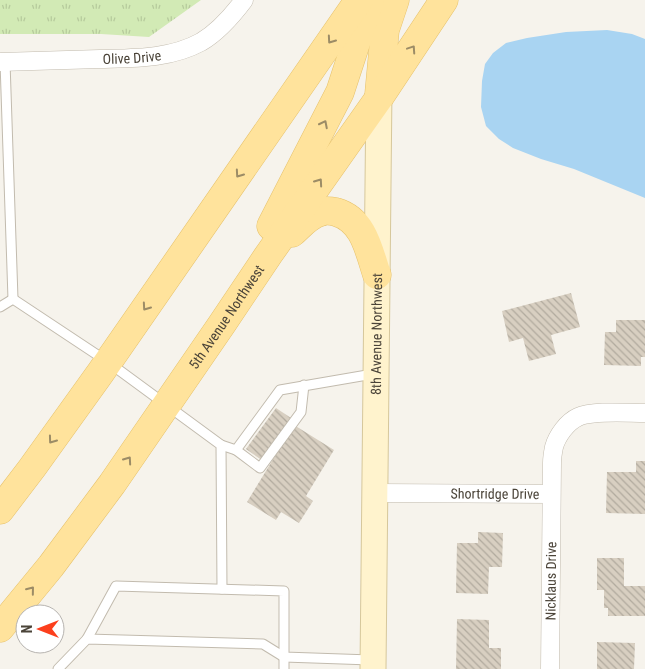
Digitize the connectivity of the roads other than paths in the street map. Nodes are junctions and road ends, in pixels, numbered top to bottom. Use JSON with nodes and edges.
{"nodes":[{"id":1,"x":244,"y":0,"type":"edge"},
{"id":2,"x":359,"y":0,"type":"edge"},
{"id":3,"x":370,"y":0,"type":"edge"},
{"id":4,"x":380,"y":0,"type":"edge"},
{"id":5,"x":395,"y":0,"type":"edge"},
{"id":6,"x":444,"y":0,"type":"edge"},
{"id":7,"x":2,"y":62,"type":"edge"},
{"id":8,"x":379,"y":98,"type":"junction"},
{"id":9,"x":269,"y":254,"type":"junction"},
{"id":10,"x":377,"y":275,"type":"junction"},
{"id":11,"x":13,"y":299,"type":"junction"},
{"id":12,"x":0,"y":307,"type":"edge"},
{"id":13,"x":222,"y":324,"type":"junction"},
{"id":14,"x":108,"y":362,"type":"junction"},
{"id":15,"x":376,"y":373,"type":"junction"},
{"id":16,"x":304,"y":386,"type":"junction"},
{"id":17,"x":166,"y":404,"type":"junction"},
{"id":18,"x":645,"y":413,"type":"edge"},
{"id":19,"x":221,"y":445,"type":"junction"},
{"id":20,"x":236,"y":450,"type":"junction"},
{"id":21,"x":375,"y":493,"type":"junction"},
{"id":22,"x":551,"y":494,"type":"junction"},
{"id":23,"x":0,"y":510,"type":"edge"},
{"id":24,"x":222,"y":589,"type":"junction"},
{"id":25,"x":0,"y":628,"type":"edge"},
{"id":26,"x":87,"y":639,"type":"junction"},
{"id":27,"x":284,"y":657,"type":"junction"},
{"id":28,"x":373,"y":665,"type":"edge"},
{"id":29,"x":58,"y":669,"type":"edge"},
{"id":30,"x":284,"y":669,"type":"edge"},
{"id":31,"x":550,"y":669,"type":"edge"}],
"edges":[{"from":1,"to":7,"type":"street","name":"Olive Drive"},
{"from":2,"to":14,"type":"main road","one_way":true},
{"from":13,"to":3,"type":"main road","one_way":true},
{"from":4,"to":8,"type":"main road","name":"8th Avenue Northwest"},
{"from":5,"to":8,"type":"main road"},
{"from":8,"to":6,"type":"main road","name":"5th Avenue Northwest","one_way":true},
{"from":7,"to":11,"type":"lane"},
{"from":9,"to":8,"type":"main road","name":"5th Avenue Northwest","one_way":true},
{"from":8,"to":10,"type":"main road","name":"8th Avenue Northwest"},
{"from":9,"to":10,"type":"main road"},
{"from":9,"to":13,"type":"main road","name":"5th Avenue Northwest"},
{"from":10,"to":15,"type":"main road","name":"8th Avenue Northwest"},
{"from":11,"to":12,"type":"lane"},
{"from":11,"to":14,"type":"lane"},
{"from":13,"to":17,"type":"main road","name":"5th Avenue Northwest"},
{"from":14,"to":17,"type":"lane"},
{"from":14,"to":23,"type":"main road","one_way":true},
{"from":15,"to":16,"type":"lane"},
{"from":15,"to":21,"type":"main road","name":"8th Avenue Northwest"},
{"from":16,"to":20,"type":"lane"},
{"from":16,"to":20,"type":"lane"},
{"from":17,"to":19,"type":"lane"},
{"from":25,"to":17,"type":"main road","name":"5th Avenue Northwest","one_way":true},
{"from":18,"to":22,"type":"street","name":"Shortridge Drive"},
{"from":19,"to":20,"type":"lane"},
{"from":19,"to":24,"type":"lane"},
{"from":21,"to":22,"type":"street","name":"Shortridge Drive"},
{"from":21,"to":28,"type":"main road","name":"8th Avenue Northwest"},
{"from":22,"to":31,"type":"street","name":"Nicklaus Drive"},
{"from":24,"to":26,"type":"lane"},
{"from":24,"to":27,"type":"lane"},
{"from":26,"to":27,"type":"lane"},
{"from":26,"to":29,"type":"lane"},
{"from":27,"to":28,"type":"lane"},
{"from":27,"to":30,"type":"lane"}]}
